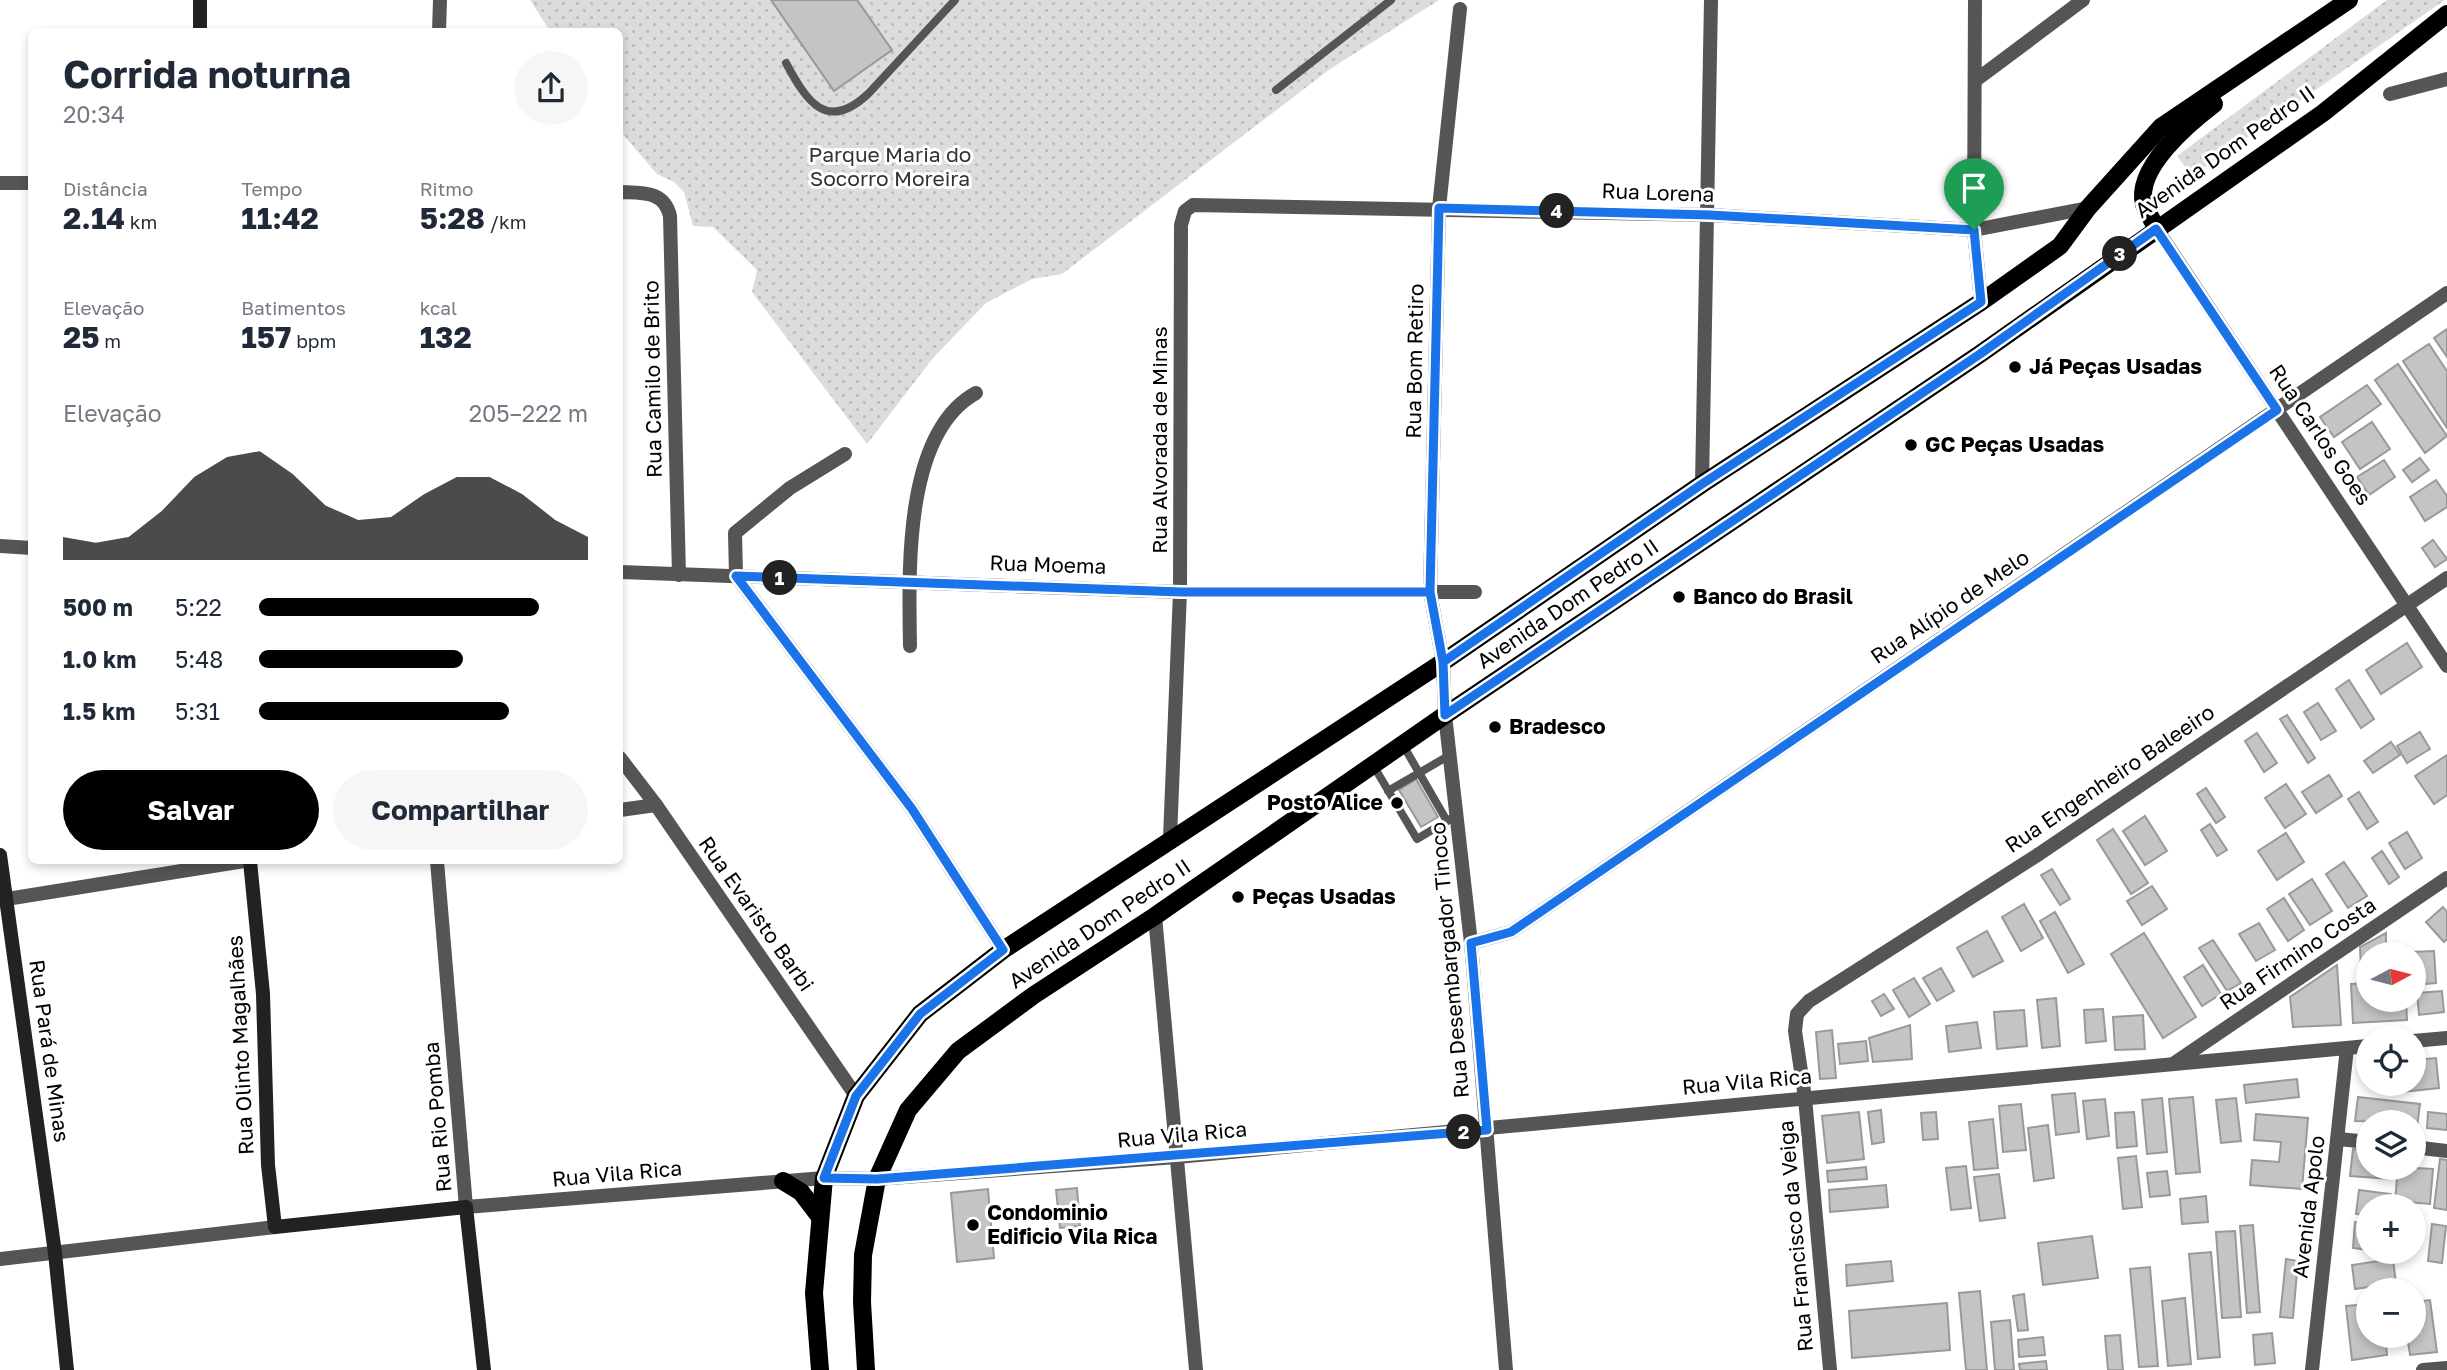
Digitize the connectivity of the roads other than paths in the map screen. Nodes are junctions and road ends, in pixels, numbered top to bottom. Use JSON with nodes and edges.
{"nodes":[{"id":1,"x":200,"y":0,"type":"edge"},
{"id":2,"x":440,"y":0,"type":"edge"},
{"id":3,"x":955,"y":0,"type":"edge"},
{"id":4,"x":1391,"y":0,"type":"edge"},
{"id":5,"x":1711,"y":0,"type":"edge"},
{"id":6,"x":1975,"y":0,"type":"edge"},
{"id":7,"x":2083,"y":0,"type":"edge"},
{"id":8,"x":2349,"y":0,"type":"edge"},
{"id":9,"x":1460,"y":9,"type":"dead end"},
{"id":10,"x":2447,"y":14,"type":"edge"},
{"id":11,"x":2328,"y":17,"type":"junction"},
{"id":12,"x":200,"y":28,"type":"edge"},
{"id":13,"x":439,"y":28,"type":"edge"},
{"id":14,"x":786,"y":63,"type":"dead end"},
{"id":15,"x":2447,"y":79,"type":"edge"},
{"id":16,"x":1976,"y":80,"type":"junction"},
{"id":17,"x":1276,"y":90,"type":"dead end"},
{"id":18,"x":2390,"y":94,"type":"dead end"},
{"id":19,"x":28,"y":183,"type":"edge"},
{"id":20,"x":0,"y":184,"type":"edge"},
{"id":21,"x":623,"y":192,"type":"edge"},
{"id":22,"x":1439,"y":208,"type":"junction"},
{"id":23,"x":2088,"y":208,"type":"junction"},
{"id":24,"x":1185,"y":211,"type":"joint"},
{"id":25,"x":1710,"y":215,"type":"junction"},
{"id":26,"x":2156,"y":229,"type":"junction"},
{"id":27,"x":1974,"y":230,"type":"junction"},
{"id":28,"x":2447,"y":293,"type":"edge"},
{"id":29,"x":1981,"y":302,"type":"junction"},
{"id":30,"x":976,"y":393,"type":"dead end"},
{"id":31,"x":2277,"y":410,"type":"junction"},
{"id":32,"x":845,"y":454,"type":"dead end"},
{"id":33,"x":1702,"y":484,"type":"junction"},
{"id":34,"x":0,"y":546,"type":"edge"},
{"id":35,"x":28,"y":548,"type":"edge"},
{"id":36,"x":623,"y":572,"type":"edge"},
{"id":37,"x":679,"y":575,"type":"junction"},
{"id":38,"x":736,"y":576,"type":"junction"},
{"id":39,"x":2447,"y":578,"type":"edge"},
{"id":40,"x":909,"y":581,"type":"junction"},
{"id":41,"x":1181,"y":592,"type":"junction"},
{"id":42,"x":1430,"y":592,"type":"junction"},
{"id":43,"x":1475,"y":592,"type":"dead end"},
{"id":44,"x":2407,"y":604,"type":"junction"},
{"id":45,"x":910,"y":646,"type":"dead end"},
{"id":46,"x":1443,"y":662,"type":"junction"},
{"id":47,"x":2447,"y":666,"type":"edge"},
{"id":48,"x":1445,"y":715,"type":"junction"},
{"id":49,"x":1403,"y":744,"type":"junction"},
{"id":50,"x":1450,"y":755,"type":"junction"},
{"id":51,"x":623,"y":762,"type":"edge"},
{"id":52,"x":1373,"y":765,"type":"junction"},
{"id":53,"x":1420,"y":773,"type":"junction"},
{"id":54,"x":1388,"y":791,"type":"junction"},
{"id":55,"x":656,"y":805,"type":"junction"},
{"id":56,"x":623,"y":810,"type":"edge"},
{"id":57,"x":1452,"y":818,"type":"junction"},
{"id":58,"x":1170,"y":838,"type":"junction"},
{"id":59,"x":0,"y":855,"type":"edge"},
{"id":60,"x":225,"y":864,"type":"edge"},
{"id":61,"x":250,"y":864,"type":"edge"},
{"id":62,"x":437,"y":864,"type":"edge"},
{"id":63,"x":2447,"y":878,"type":"edge"},
{"id":64,"x":3,"y":899,"type":"edge"},
{"id":65,"x":1155,"y":916,"type":"junction"},
{"id":66,"x":1471,"y":943,"type":"junction"},
{"id":67,"x":1003,"y":950,"type":"junction"},
{"id":68,"x":1797,"y":1014,"type":"joint"},
{"id":69,"x":2447,"y":1038,"type":"edge"},
{"id":70,"x":2426,"y":1040,"type":"edge"},
{"id":71,"x":2356,"y":1047,"type":"edge"},
{"id":72,"x":2347,"y":1048,"type":"junction"},
{"id":73,"x":2173,"y":1064,"type":"junction"},
{"id":74,"x":856,"y":1096,"type":"junction"},
{"id":75,"x":1805,"y":1098,"type":"junction"},
{"id":76,"x":1487,"y":1130,"type":"junction"},
{"id":77,"x":2339,"y":1139,"type":"junction"},
{"id":78,"x":2356,"y":1141,"type":"edge"},
{"id":79,"x":2426,"y":1149,"type":"edge"},
{"id":80,"x":2447,"y":1151,"type":"edge"},
{"id":81,"x":1177,"y":1157,"type":"junction"},
{"id":82,"x":824,"y":1178,"type":"junction"},
{"id":83,"x":877,"y":1179,"type":"junction"},
{"id":84,"x":783,"y":1181,"type":"junction"},
{"id":85,"x":466,"y":1207,"type":"junction"},
{"id":86,"x":820,"y":1217,"type":"junction"},
{"id":87,"x":275,"y":1227,"type":"junction"},
{"id":88,"x":55,"y":1253,"type":"junction"},
{"id":89,"x":0,"y":1259,"type":"edge"},
{"id":90,"x":2447,"y":1368,"type":"edge"},
{"id":91,"x":67,"y":1370,"type":"edge"},
{"id":92,"x":484,"y":1370,"type":"edge"},
{"id":93,"x":820,"y":1370,"type":"edge"},
{"id":94,"x":866,"y":1370,"type":"edge"},
{"id":95,"x":1196,"y":1370,"type":"edge"},
{"id":96,"x":1506,"y":1370,"type":"edge"},
{"id":97,"x":1829,"y":1370,"type":"edge"},
{"id":98,"x":2312,"y":1370,"type":"edge"},
{"id":99,"x":2423,"y":1370,"type":"edge"}],
"edges":[{"from":1,"to":12,"type":"main road"},
{"from":2,"to":13,"type":"street"},
{"from":3,"to":14,"type":"lane"},
{"from":4,"to":17,"type":"lane"},
{"from":5,"to":25,"type":"street"},
{"from":6,"to":16,"type":"street"},
{"from":7,"to":16,"type":"street"},
{"from":8,"to":11,"type":"main road","name":"Avenida Dom Pedro II"},
{"from":9,"to":22,"type":"street","name":"Rua Bom Retiro"},
{"from":10,"to":26,"type":"main road","name":"Avenida Dom Pedro II"},
{"from":11,"to":23,"type":"main road","name":"Avenida Dom Pedro II"},
{"from":11,"to":26,"type":"main road"},
{"from":15,"to":18,"type":"street"},
{"from":16,"to":27,"type":"street"},
{"from":19,"to":20,"type":"street"},
{"from":21,"to":37,"type":"street","name":"Rua Camilo de Brito"},
{"from":22,"to":24,"type":"street","name":"Rua Lorena"},
{"from":22,"to":25,"type":"street","name":"Rua Lorena"},
{"from":22,"to":42,"type":"street","name":"Rua Bom Retiro"},
{"from":23,"to":27,"type":"street","name":"Rua Lorena"},
{"from":23,"to":29,"type":"main road","name":"Avenida Dom Pedro II"},
{"from":24,"to":41,"type":"street","name":"Rua Alvorada de Minas"},
{"from":25,"to":27,"type":"street","name":"Rua Lorena"},
{"from":25,"to":33,"type":"street"},
{"from":26,"to":31,"type":"street","name":"Rua Carlos Goes"},
{"from":26,"to":48,"type":"main road","name":"Avenida Dom Pedro II"},
{"from":27,"to":29,"type":"street"},
{"from":28,"to":31,"type":"street","name":"Rua Alípio de Melo"},
{"from":29,"to":33,"type":"main road","name":"Avenida Dom Pedro II"},
{"from":30,"to":40,"type":"street"},
{"from":31,"to":44,"type":"street","name":"Rua Carlos Goes"},
{"from":31,"to":66,"type":"street","name":"Rua Alípio de Melo"},
{"from":32,"to":38,"type":"street"},
{"from":33,"to":46,"type":"main road","name":"Avenida Dom Pedro II"},
{"from":34,"to":35,"type":"street"},
{"from":36,"to":37,"type":"street","name":"Rua Moema"},
{"from":37,"to":38,"type":"street","name":"Rua Moema"},
{"from":38,"to":40,"type":"street","name":"Rua Moema"},
{"from":38,"to":67,"type":"street"},
{"from":39,"to":44,"type":"street","name":"Rua Engenheiro Baleeiro"},
{"from":40,"to":41,"type":"street","name":"Rua Moema"},
{"from":40,"to":45,"type":"street"},
{"from":41,"to":42,"type":"street","name":"Rua Moema"},
{"from":41,"to":58,"type":"street","name":"Rua Alvorada de Minas"},
{"from":42,"to":43,"type":"street","name":"Rua Moema"},
{"from":42,"to":46,"type":"street","name":"Rua Bom Retiro"},
{"from":44,"to":47,"type":"street","name":"Rua Carlos Goes"},
{"from":44,"to":68,"type":"street","name":"Rua Engenheiro Baleeiro"},
{"from":46,"to":48,"type":"street","name":"Rua Bom Retiro"},
{"from":46,"to":58,"type":"main road","name":"Avenida Dom Pedro II"},
{"from":48,"to":49,"type":"main road","name":"Avenida Dom Pedro II"},
{"from":48,"to":50,"type":"street","name":"Rua Desembargador Tinoco"},
{"from":49,"to":52,"type":"main road","name":"Avenida Dom Pedro II"},
{"from":49,"to":53,"type":"lane"},
{"from":50,"to":53,"type":"lane"},
{"from":50,"to":57,"type":"street","name":"Rua Desembargador Tinoco"},
{"from":51,"to":55,"type":"street","name":"Rua Evaristo Barbi"},
{"from":52,"to":54,"type":"lane"},
{"from":52,"to":65,"type":"main road","name":"Avenida Dom Pedro II"},
{"from":53,"to":54,"type":"lane"},
{"from":53,"to":57,"type":"lane"},
{"from":54,"to":57,"type":"lane"},
{"from":55,"to":56,"type":"street"},
{"from":55,"to":74,"type":"street","name":"Rua Evaristo Barbi"},
{"from":57,"to":66,"type":"street","name":"Rua Desembargador Tinoco"},
{"from":58,"to":67,"type":"main road","name":"Avenida Dom Pedro II"},
{"from":59,"to":64,"type":"main road","name":"Rua Pará de Minas"},
{"from":60,"to":64,"type":"street"},
{"from":61,"to":87,"type":"main road","name":"Rua Olinto Magalhães"},
{"from":62,"to":85,"type":"street","name":"Rua Rio Pomba"},
{"from":63,"to":73,"type":"street","name":"Rua Firmino Costa"},
{"from":64,"to":88,"type":"main road","name":"Rua Pará de Minas"},
{"from":65,"to":81,"type":"street"},
{"from":65,"to":83,"type":"main road","name":"Avenida Dom Pedro II"},
{"from":66,"to":76,"type":"street","name":"Rua Desembargador Tinoco"},
{"from":67,"to":74,"type":"main road","name":"Avenida Dom Pedro II"},
{"from":68,"to":75,"type":"street","name":"Rua Francisco da Veiga"},
{"from":69,"to":70,"type":"street"},
{"from":71,"to":72,"type":"street","name":"Rua Vila Rica"},
{"from":72,"to":73,"type":"street","name":"Rua Vila Rica"},
{"from":72,"to":77,"type":"street","name":"Avenida Apolo"},
{"from":73,"to":75,"type":"street","name":"Rua Vila Rica"},
{"from":74,"to":82,"type":"main road","name":"Avenida Dom Pedro II"},
{"from":75,"to":76,"type":"street","name":"Rua Vila Rica"},
{"from":75,"to":97,"type":"street","name":"Rua Francisco da Veiga"},
{"from":76,"to":81,"type":"street","name":"Rua Vila Rica"},
{"from":76,"to":96,"type":"street","name":"Rua Desembargador Tinoco"},
{"from":77,"to":78,"type":"street"},
{"from":77,"to":98,"type":"street","name":"Avenida Apolo"},
{"from":79,"to":80,"type":"street"},
{"from":81,"to":83,"type":"street","name":"Rua Vila Rica"},
{"from":81,"to":95,"type":"street"},
{"from":82,"to":83,"type":"street","name":"Rua Vila Rica"},
{"from":82,"to":84,"type":"street","name":"Rua Vila Rica"},
{"from":82,"to":86,"type":"main road","name":"Avenida Dom Pedro II"},
{"from":83,"to":94,"type":"main road","name":"Avenida Dom Pedro II"},
{"from":84,"to":85,"type":"street","name":"Rua Vila Rica"},
{"from":84,"to":86,"type":"main road"},
{"from":85,"to":87,"type":"main road","name":"Rua Vila Rica"},
{"from":85,"to":92,"type":"main road","name":"Rua Rio Pomba"},
{"from":86,"to":93,"type":"main road","name":"Avenida Dom Pedro II"},
{"from":87,"to":88,"type":"street","name":"Rua Vila Rica"},
{"from":88,"to":89,"type":"street","name":"Rua Vila Rica"},
{"from":88,"to":91,"type":"main road","name":"Rua Pará de Minas"},
{"from":90,"to":99,"type":"street"}]}
